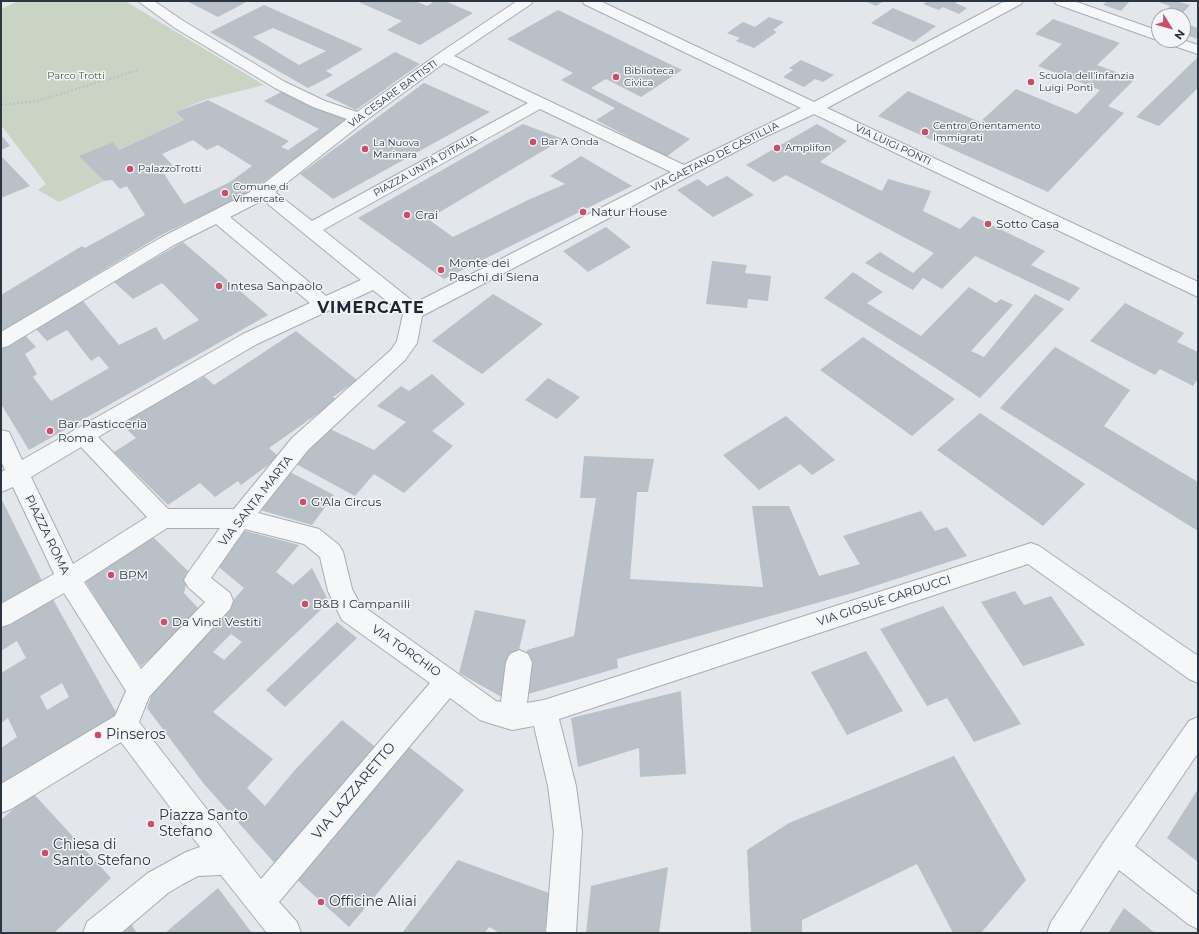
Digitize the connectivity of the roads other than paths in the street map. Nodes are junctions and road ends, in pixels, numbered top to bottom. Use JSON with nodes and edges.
{"nodes":[{"id":1,"x":145,"y":1,"type":"edge"},
{"id":2,"x":526,"y":1,"type":"edge"},
{"id":3,"x":589,"y":1,"type":"edge"},
{"id":4,"x":1016,"y":1,"type":"edge"},
{"id":5,"x":1061,"y":1,"type":"edge"},
{"id":6,"x":1151,"y":33,"type":"edge"},
{"id":7,"x":443,"y":56,"type":"junction"},
{"id":8,"x":540,"y":103,"type":"junction"},
{"id":9,"x":814,"y":108,"type":"junction"},
{"id":10,"x":359,"y":118,"type":"junction"},
{"id":11,"x":684,"y":172,"type":"junction"},
{"id":12,"x":264,"y":192,"type":"junction"},
{"id":13,"x":218,"y":216,"type":"junction"},
{"id":14,"x":311,"y":229,"type":"junction"},
{"id":15,"x":375,"y":281,"type":"junction"},
{"id":16,"x":1198,"y":290,"type":"edge"},
{"id":17,"x":325,"y":305,"type":"junction"},
{"id":18,"x":413,"y":312,"type":"junction"},
{"id":19,"x":1,"y":341,"type":"edge"},
{"id":20,"x":1,"y":438,"type":"edge"},
{"id":21,"x":87,"y":440,"type":"junction"},
{"id":22,"x":10,"y":479,"type":"edge"},
{"id":23,"x":160,"y":516,"type":"junction"},
{"id":24,"x":240,"y":518,"type":"junction"},
{"id":25,"x":69,"y":580,"type":"junction"},
{"id":26,"x":1,"y":616,"type":"edge"},
{"id":27,"x":519,"y":662,"type":"dead end"},
{"id":28,"x":1198,"y":671,"type":"edge"},
{"id":29,"x":448,"y":681,"type":"junction"},
{"id":30,"x":139,"y":689,"type":"junction"},
{"id":31,"x":544,"y":712,"type":"junction"},
{"id":32,"x":512,"y":718,"type":"junction"},
{"id":33,"x":125,"y":725,"type":"junction"},
{"id":34,"x":1198,"y":730,"type":"edge"},
{"id":35,"x":1,"y":800,"type":"edge"},
{"id":36,"x":1116,"y":849,"type":"junction"},
{"id":37,"x":228,"y":860,"type":"junction"},
{"id":38,"x":260,"y":901,"type":"junction"},
{"id":39,"x":1198,"y":914,"type":"edge"},
{"id":40,"x":98,"y":933,"type":"edge"},
{"id":41,"x":286,"y":933,"type":"edge"},
{"id":42,"x":561,"y":933,"type":"edge"},
{"id":43,"x":1062,"y":933,"type":"edge"}],
"edges":[{"from":1,"to":10,"type":"street"},
{"from":2,"to":7,"type":"street","name":"VIA CESARE BATTISTI"},
{"from":3,"to":9,"type":"street","name":"VIA LUIGI PONTI"},
{"from":4,"to":9,"type":"street","name":"VIA GAETANO DE CASTILLIA"},
{"from":5,"to":6,"type":"street"},
{"from":7,"to":8,"type":"street"},
{"from":7,"to":10,"type":"street","name":"VIA CESARE BATTISTI"},
{"from":8,"to":11,"type":"street"},
{"from":8,"to":14,"type":"street","name":"PIAZZA UNITÀ D'ITALIA"},
{"from":9,"to":11,"type":"street","name":"VIA GAETANO DE CASTILLIA"},
{"from":9,"to":16,"type":"street","name":"VIA LUIGI PONTI"},
{"from":10,"to":12,"type":"street","name":"VIA CESARE BATTISTI"},
{"from":11,"to":18,"type":"street","name":"VIA GAETANO DE CASTILLIA"},
{"from":12,"to":13,"type":"street"},
{"from":12,"to":14,"type":"street"},
{"from":13,"to":17,"type":"street"},
{"from":13,"to":19,"type":"street"},
{"from":14,"to":15,"type":"street"},
{"from":15,"to":17,"type":"street"},
{"from":15,"to":18,"type":"street"},
{"from":17,"to":21,"type":"street"},
{"from":18,"to":24,"type":"street","name":"VIA SANTA MARTA"},
{"from":20,"to":22,"type":"street","name":"PIAZZA ROMA"},
{"from":21,"to":22,"type":"street"},
{"from":21,"to":23,"type":"street"},
{"from":22,"to":25,"type":"street","name":"PIAZZA ROMA"},
{"from":23,"to":24,"type":"street"},
{"from":23,"to":25,"type":"street","name":"PIAZZA ROMA"},
{"from":24,"to":29,"type":"street","name":"VIA TORCHIO"},
{"from":24,"to":30,"type":"street","name":"VIA SANTA MARTA"},
{"from":25,"to":26,"type":"street"},
{"from":25,"to":30,"type":"street"},
{"from":27,"to":32,"type":"street"},
{"from":28,"to":31,"type":"street","name":"VIA GIOSUÈ CARDUCCI"},
{"from":29,"to":32,"type":"street","name":"VIA TORCHIO"},
{"from":29,"to":38,"type":"street","name":"VIA LAZZARETTO"},
{"from":30,"to":33,"type":"street"},
{"from":31,"to":32,"type":"street","name":"VIA TORCHIO"},
{"from":31,"to":42,"type":"street"},
{"from":33,"to":35,"type":"street"},
{"from":33,"to":37,"type":"street"},
{"from":34,"to":36,"type":"street"},
{"from":36,"to":39,"type":"street"},
{"from":36,"to":43,"type":"street"},
{"from":37,"to":38,"type":"street"},
{"from":37,"to":40,"type":"street"},
{"from":38,"to":41,"type":"street"}]}
